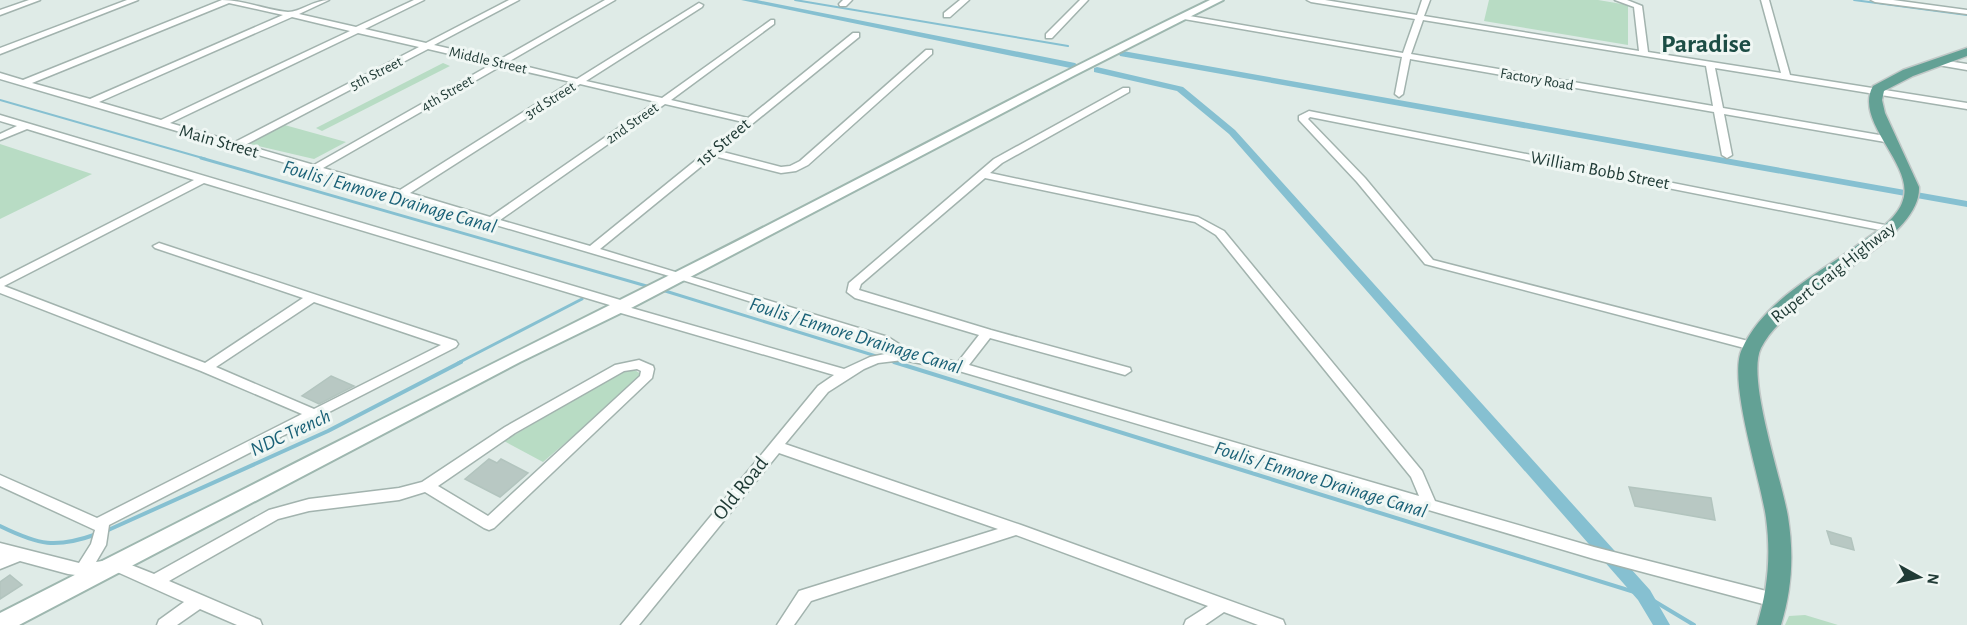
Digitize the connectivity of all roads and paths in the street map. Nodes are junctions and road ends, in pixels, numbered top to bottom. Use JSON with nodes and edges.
{"nodes":[{"id":1,"x":36,"y":0,"type":"edge"},
{"id":2,"x":134,"y":0,"type":"edge"},
{"id":3,"x":228,"y":0,"type":"edge"},
{"id":4,"x":325,"y":0,"type":"edge"},
{"id":5,"x":420,"y":0,"type":"edge"},
{"id":6,"x":515,"y":0,"type":"edge"},
{"id":7,"x":611,"y":0,"type":"edge"},
{"id":8,"x":965,"y":0,"type":"edge"},
{"id":9,"x":1084,"y":0,"type":"edge"},
{"id":10,"x":1218,"y":0,"type":"edge"},
{"id":11,"x":1311,"y":0,"type":"edge"},
{"id":12,"x":1426,"y":0,"type":"edge"},
{"id":13,"x":1619,"y":0,"type":"edge"},
{"id":14,"x":1765,"y":0,"type":"edge"},
{"id":15,"x":1875,"y":0,"type":"edge"},
{"id":16,"x":699,"y":5,"type":"dead end"},
{"id":17,"x":1967,"y":12,"type":"edge"},
{"id":18,"x":0,"y":13,"type":"edge"},
{"id":19,"x":292,"y":15,"type":"junction"},
{"id":20,"x":947,"y":15,"type":"dead end"},
{"id":21,"x":1184,"y":17,"type":"junction"},
{"id":22,"x":1420,"y":18,"type":"junction"},
{"id":23,"x":771,"y":22,"type":"dead end"},
{"id":24,"x":358,"y":30,"type":"junction"},
{"id":25,"x":856,"y":34,"type":"dead end"},
{"id":26,"x":1048,"y":36,"type":"dead end"},
{"id":27,"x":428,"y":46,"type":"junction"},
{"id":28,"x":0,"y":51,"type":"edge"},
{"id":29,"x":929,"y":52,"type":"dead end"},
{"id":30,"x":1967,"y":52,"type":"edge"},
{"id":31,"x":1644,"y":55,"type":"junction"},
{"id":32,"x":1406,"y":57,"type":"junction"},
{"id":33,"x":500,"y":63,"type":"junction"},
{"id":34,"x":1941,"y":63,"type":"junction"},
{"id":35,"x":1710,"y":66,"type":"junction"},
{"id":36,"x":1967,"y":67,"type":"edge"},
{"id":37,"x":0,"y":76,"type":"edge"},
{"id":38,"x":1787,"y":78,"type":"junction"},
{"id":39,"x":580,"y":82,"type":"junction"},
{"id":40,"x":23,"y":83,"type":"junction"},
{"id":41,"x":1126,"y":90,"type":"dead end"},
{"id":42,"x":1876,"y":93,"type":"junction"},
{"id":43,"x":1399,"y":94,"type":"dead end"},
{"id":44,"x":664,"y":101,"type":"junction"},
{"id":45,"x":89,"y":103,"type":"junction"},
{"id":46,"x":1967,"y":106,"type":"edge"},
{"id":47,"x":1718,"y":111,"type":"junction"},
{"id":48,"x":0,"y":118,"type":"edge"},
{"id":49,"x":748,"y":121,"type":"junction"},
{"id":50,"x":161,"y":124,"type":"junction"},
{"id":51,"x":26,"y":126,"type":"junction"},
{"id":52,"x":0,"y":137,"type":"edge"},
{"id":53,"x":1890,"y":140,"type":"junction"},
{"id":54,"x":236,"y":146,"type":"junction"},
{"id":55,"x":711,"y":152,"type":"junction"},
{"id":56,"x":1727,"y":154,"type":"dead end"},
{"id":57,"x":314,"y":169,"type":"junction"},
{"id":58,"x":982,"y":174,"type":"junction"},
{"id":59,"x":203,"y":179,"type":"junction"},
{"id":60,"x":402,"y":194,"type":"junction"},
{"id":61,"x":491,"y":221,"type":"junction"},
{"id":62,"x":1890,"y":229,"type":"junction"},
{"id":63,"x":159,"y":246,"type":"dead end"},
{"id":64,"x":592,"y":250,"type":"junction"},
{"id":65,"x":680,"y":276,"type":"junction"},
{"id":66,"x":0,"y":284,"type":"edge"},
{"id":67,"x":0,"y":289,"type":"edge"},
{"id":68,"x":312,"y":298,"type":"junction"},
{"id":69,"x":620,"y":306,"type":"junction"},
{"id":70,"x":987,"y":333,"type":"junction"},
{"id":71,"x":1752,"y":346,"type":"junction"},
{"id":72,"x":903,"y":354,"type":"junction"},
{"id":73,"x":961,"y":367,"type":"junction"},
{"id":74,"x":206,"y":368,"type":"junction"},
{"id":75,"x":1125,"y":371,"type":"dead end"},
{"id":76,"x":845,"y":374,"type":"junction"},
{"id":77,"x":314,"y":414,"type":"junction"},
{"id":78,"x":775,"y":446,"type":"junction"},
{"id":79,"x":0,"y":480,"type":"edge"},
{"id":80,"x":427,"y":486,"type":"junction"},
{"id":81,"x":1430,"y":506,"type":"junction"},
{"id":82,"x":101,"y":525,"type":"junction"},
{"id":83,"x":1016,"y":529,"type":"junction"},
{"id":84,"x":0,"y":549,"type":"edge"},
{"id":85,"x":17,"y":555,"type":"junction"},
{"id":86,"x":0,"y":563,"type":"edge"},
{"id":87,"x":116,"y":566,"type":"junction"},
{"id":88,"x":83,"y":570,"type":"junction"},
{"id":89,"x":154,"y":582,"type":"junction"},
{"id":90,"x":198,"y":601,"type":"junction"},
{"id":91,"x":1779,"y":601,"type":"junction"},
{"id":92,"x":1221,"y":606,"type":"junction"},
{"id":93,"x":0,"y":624,"type":"edge"},
{"id":94,"x":165,"y":625,"type":"edge"},
{"id":95,"x":254,"y":625,"type":"edge"},
{"id":96,"x":629,"y":625,"type":"edge"},
{"id":97,"x":785,"y":625,"type":"edge"},
{"id":98,"x":1192,"y":625,"type":"edge"},
{"id":99,"x":1277,"y":625,"type":"edge"},
{"id":100,"x":1769,"y":625,"type":"edge"}],
"edges":[{"from":1,"to":18,"type":"street"},
{"from":2,"to":28,"type":"street"},
{"from":3,"to":19,"type":"street","name":"Middle Street"},
{"from":3,"to":40,"type":"street"},
{"from":4,"to":19,"type":"street"},
{"from":5,"to":24,"type":"street"},
{"from":6,"to":27,"type":"street","name":"5th Street"},
{"from":7,"to":33,"type":"street","name":"4th Street"},
{"from":8,"to":20,"type":"street"},
{"from":9,"to":26,"type":"street"},
{"from":10,"to":21,"type":"main road"},
{"from":11,"to":22,"type":"street"},
{"from":12,"to":22,"type":"street"},
{"from":13,"to":31,"type":"street"},
{"from":14,"to":38,"type":"street"},
{"from":15,"to":17,"type":"street"},
{"from":16,"to":39,"type":"street","name":"3rd Street"},
{"from":19,"to":24,"type":"street","name":"Middle Street"},
{"from":19,"to":45,"type":"street"},
{"from":21,"to":32,"type":"street","name":"Factory Road"},
{"from":21,"to":65,"type":"main road"},
{"from":22,"to":31,"type":"street"},
{"from":22,"to":32,"type":"street"},
{"from":23,"to":44,"type":"street","name":"2nd Street"},
{"from":24,"to":27,"type":"street","name":"Middle Street"},
{"from":24,"to":50,"type":"street"},
{"from":25,"to":49,"type":"street","name":"1st Street"},
{"from":27,"to":33,"type":"street","name":"Middle Street"},
{"from":27,"to":54,"type":"street","name":"5th Street"},
{"from":29,"to":55,"type":"street"},
{"from":30,"to":34,"type":"main road"},
{"from":31,"to":35,"type":"street"},
{"from":32,"to":43,"type":"street"},
{"from":32,"to":47,"type":"street","name":"Factory Road"},
{"from":33,"to":39,"type":"street","name":"Middle Street"},
{"from":33,"to":57,"type":"street","name":"4th Street"},
{"from":34,"to":36,"type":"street"},
{"from":34,"to":42,"type":"main road"},
{"from":35,"to":38,"type":"street"},
{"from":35,"to":47,"type":"street"},
{"from":37,"to":40,"type":"street","name":"Main Street"},
{"from":38,"to":42,"type":"street"},
{"from":39,"to":44,"type":"street","name":"Middle Street"},
{"from":39,"to":60,"type":"street","name":"3rd Street"},
{"from":40,"to":45,"type":"street","name":"Main Street"},
{"from":41,"to":58,"type":"street"},
{"from":42,"to":46,"type":"street"},
{"from":42,"to":53,"type":"main road","name":"Rupert Craig Highway"},
{"from":44,"to":49,"type":"street","name":"Middle Street"},
{"from":44,"to":61,"type":"street","name":"2nd Street"},
{"from":45,"to":50,"type":"street","name":"Main Street"},
{"from":47,"to":53,"type":"street","name":"Factory Road"},
{"from":47,"to":56,"type":"street"},
{"from":48,"to":51,"type":"street"},
{"from":49,"to":55,"type":"street","name":"1st Street"},
{"from":50,"to":54,"type":"street","name":"Main Street"},
{"from":51,"to":52,"type":"street"},
{"from":51,"to":59,"type":"street"},
{"from":53,"to":62,"type":"main road","name":"Rupert Craig Highway"},
{"from":54,"to":57,"type":"street","name":"Main Street"},
{"from":55,"to":64,"type":"street","name":"1st Street"},
{"from":57,"to":60,"type":"street","name":"Main Street"},
{"from":58,"to":70,"type":"street"},
{"from":58,"to":81,"type":"street"},
{"from":59,"to":66,"type":"street"},
{"from":59,"to":69,"type":"street"},
{"from":60,"to":61,"type":"street","name":"Main Street"},
{"from":61,"to":64,"type":"street","name":"Main Street"},
{"from":62,"to":71,"type":"main road","name":"Rupert Craig Highway"},
{"from":62,"to":71,"type":"street","name":"William Bobb Street"},
{"from":63,"to":68,"type":"street"},
{"from":64,"to":65,"type":"street","name":"Main Street"},
{"from":65,"to":69,"type":"main road"},
{"from":65,"to":72,"type":"street","name":"Main Street"},
{"from":67,"to":74,"type":"street"},
{"from":68,"to":74,"type":"street"},
{"from":68,"to":77,"type":"street"},
{"from":69,"to":76,"type":"street"},
{"from":69,"to":87,"type":"main road"},
{"from":70,"to":73,"type":"street"},
{"from":70,"to":75,"type":"street"},
{"from":71,"to":91,"type":"main road","name":"Rupert Craig Highway"},
{"from":72,"to":73,"type":"street"},
{"from":72,"to":76,"type":"street","name":"Old Road"},
{"from":73,"to":81,"type":"street"},
{"from":74,"to":77,"type":"street"},
{"from":76,"to":78,"type":"street","name":"Old Road"},
{"from":77,"to":82,"type":"street"},
{"from":78,"to":83,"type":"street"},
{"from":78,"to":96,"type":"street","name":"Old Road"},
{"from":79,"to":82,"type":"street"},
{"from":80,"to":80,"type":"street"},
{"from":80,"to":89,"type":"street"},
{"from":81,"to":91,"type":"street"},
{"from":82,"to":88,"type":"street"},
{"from":83,"to":92,"type":"street"},
{"from":83,"to":97,"type":"street"},
{"from":84,"to":85,"type":"street"},
{"from":85,"to":86,"type":"street"},
{"from":85,"to":88,"type":"street"},
{"from":87,"to":88,"type":"street"},
{"from":87,"to":89,"type":"street"},
{"from":87,"to":93,"type":"main road"},
{"from":89,"to":90,"type":"street"},
{"from":90,"to":94,"type":"street"},
{"from":90,"to":95,"type":"street"},
{"from":91,"to":100,"type":"main road","name":"Rupert Craig Highway"},
{"from":92,"to":98,"type":"street"},
{"from":92,"to":99,"type":"street"}]}
